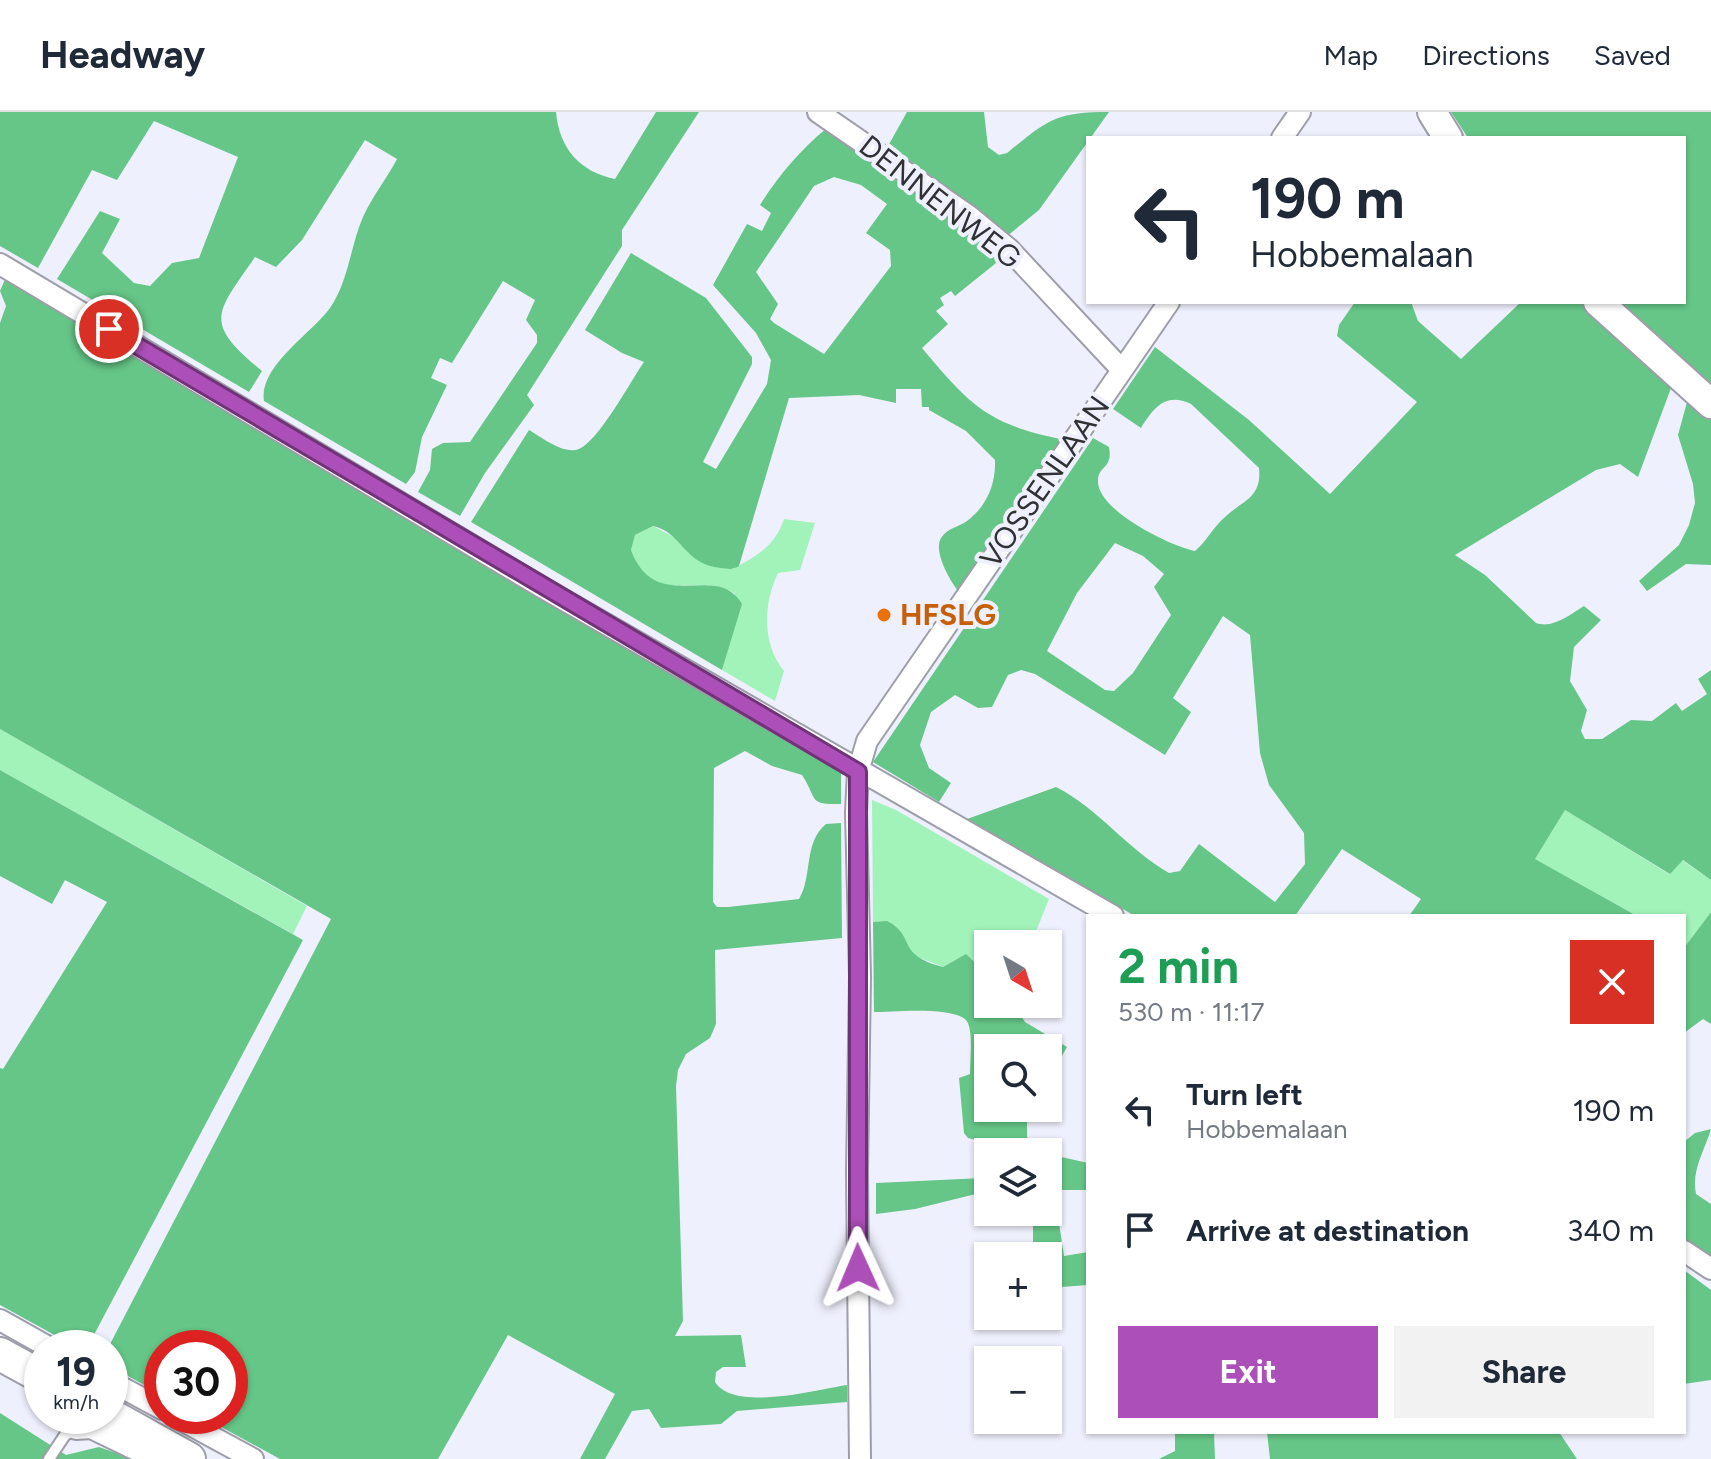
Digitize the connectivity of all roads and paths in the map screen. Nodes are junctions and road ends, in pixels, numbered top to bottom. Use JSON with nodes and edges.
{"nodes":[{"id":1,"x":818,"y":112,"type":"edge"},
{"id":2,"x":1300,"y":112,"type":"edge"},
{"id":3,"x":1432,"y":112,"type":"edge"},
{"id":4,"x":1283,"y":136,"type":"edge"},
{"id":5,"x":1447,"y":136,"type":"edge"},
{"id":6,"x":0,"y":264,"type":"edge"},
{"id":7,"x":1168,"y":304,"type":"edge"},
{"id":8,"x":1600,"y":304,"type":"edge"},
{"id":9,"x":1122,"y":370,"type":"junction"},
{"id":10,"x":1711,"y":404,"type":"edge"},
{"id":11,"x":858,"y":772,"type":"junction"},
{"id":12,"x":1109,"y":914,"type":"edge"},
{"id":13,"x":1686,"y":1252,"type":"edge"},
{"id":14,"x":1711,"y":1269,"type":"edge"},
{"id":15,"x":0,"y":1320,"type":"edge"},
{"id":16,"x":24,"y":1333,"type":"edge"},
{"id":17,"x":0,"y":1354,"type":"edge"},
{"id":18,"x":24,"y":1367,"type":"edge"},
{"id":19,"x":128,"y":1425,"type":"edge"},
{"id":20,"x":67,"y":1434,"type":"edge"},
{"id":21,"x":103,"y":1434,"type":"edge"},
{"id":22,"x":207,"y":1434,"type":"edge"},
{"id":23,"x":49,"y":1459,"type":"edge"},
{"id":24,"x":155,"y":1459,"type":"edge"},
{"id":25,"x":189,"y":1459,"type":"edge"},
{"id":26,"x":253,"y":1459,"type":"edge"},
{"id":27,"x":860,"y":1459,"type":"edge"}],
"edges":[{"from":1,"to":9,"type":"street","name":"DENNENWEG"},
{"from":2,"to":4,"type":"street"},
{"from":3,"to":5,"type":"street"},
{"from":6,"to":11,"type":"street"},
{"from":7,"to":9,"type":"street","name":"VOSSENLAAN"},
{"from":8,"to":10,"type":"street"},
{"from":9,"to":11,"type":"street","name":"VOSSENLAAN"},
{"from":11,"to":12,"type":"street"},
{"from":11,"to":27,"type":"street","name":"VOSSENLAAN"},
{"from":13,"to":14,"type":"street"},
{"from":15,"to":16,"type":"street"},
{"from":17,"to":18,"type":"main road"},
{"from":19,"to":25,"type":"main road"},
{"from":20,"to":23,"type":"lane"},
{"from":21,"to":24,"type":"street"},
{"from":22,"to":26,"type":"street"}]}
